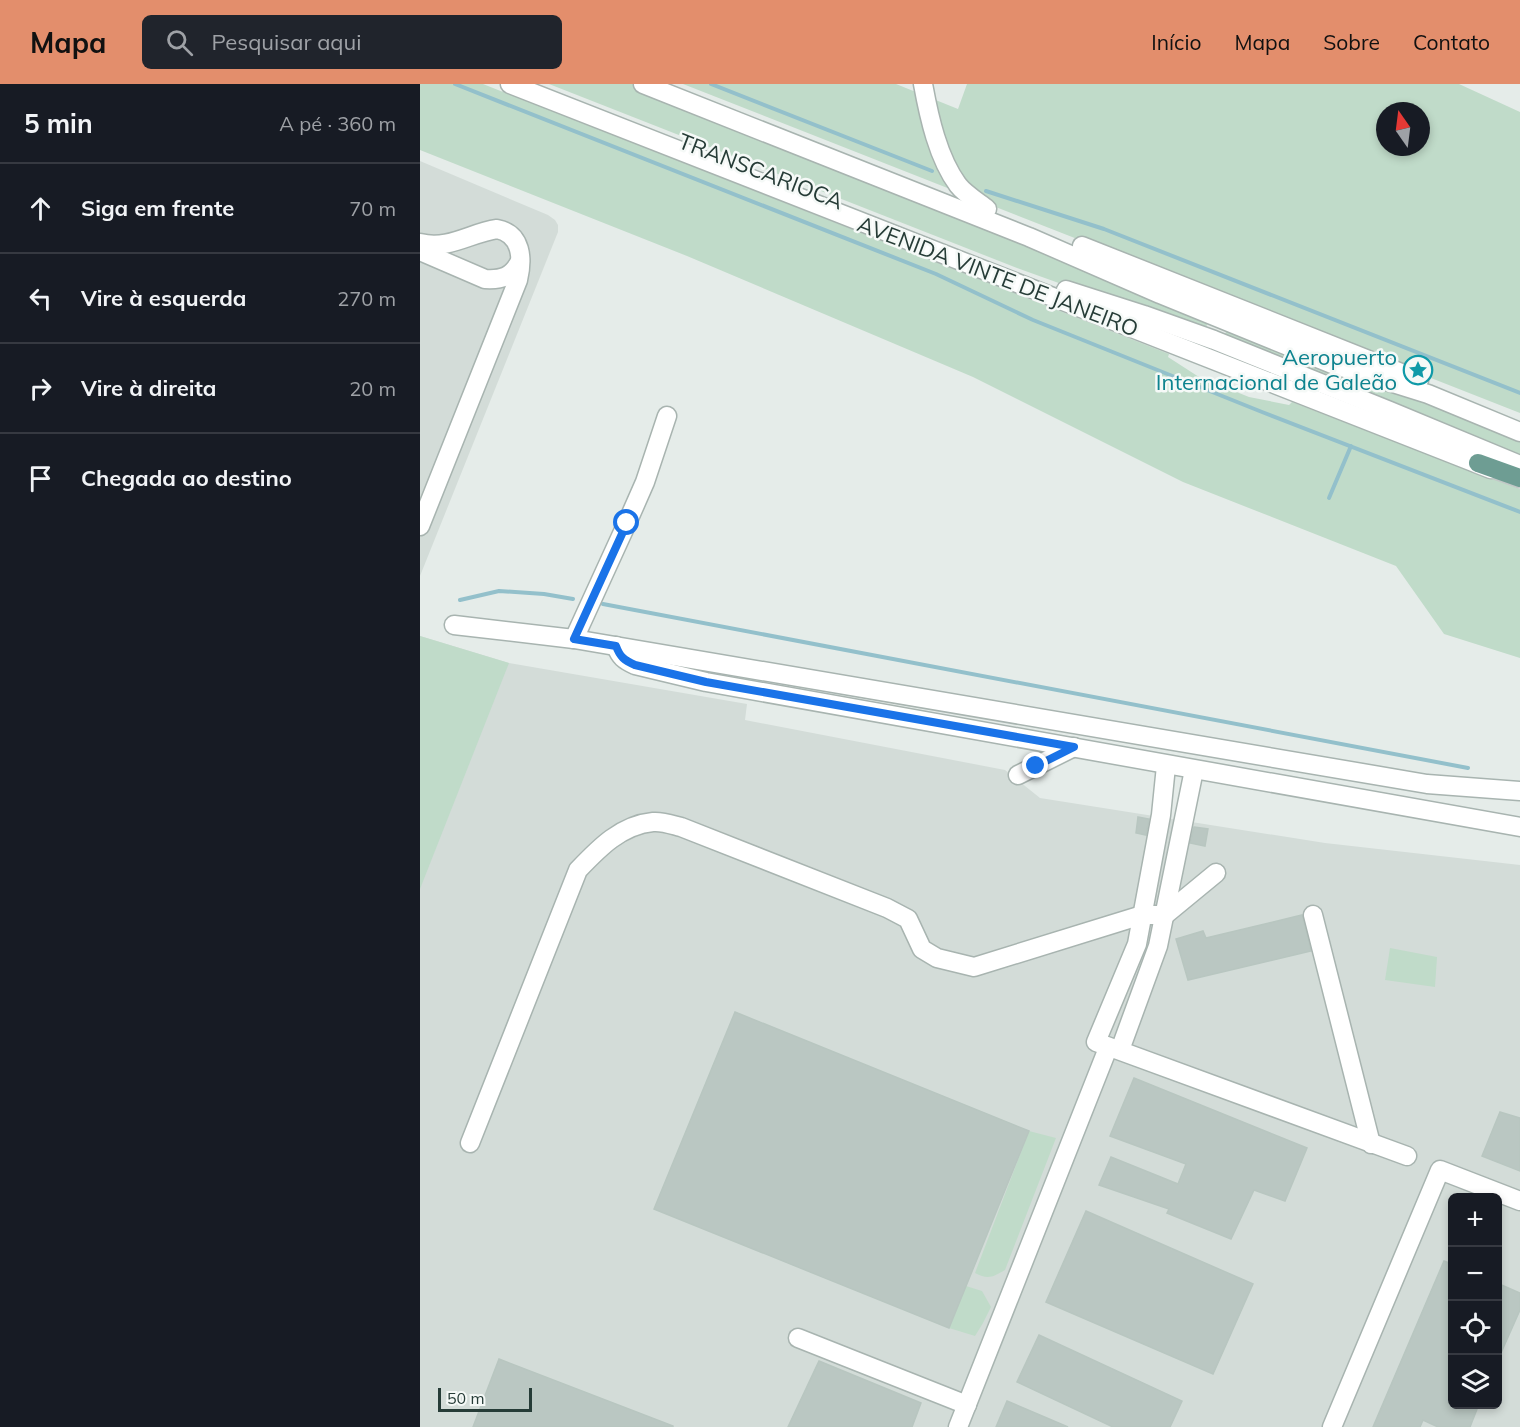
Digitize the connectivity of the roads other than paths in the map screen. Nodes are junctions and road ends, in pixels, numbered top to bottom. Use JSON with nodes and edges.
{"nodes":[{"id":1,"x":510,"y":84,"type":"edge"},
{"id":2,"x":539,"y":84,"type":"edge"},
{"id":3,"x":643,"y":84,"type":"edge"},
{"id":4,"x":670,"y":84,"type":"edge"},
{"id":5,"x":923,"y":84,"type":"edge"},
{"id":6,"x":987,"y":209,"type":"junction"},
{"id":7,"x":420,"y":243,"type":"edge"},
{"id":8,"x":420,"y":251,"type":"edge"},
{"id":9,"x":520,"y":261,"type":"junction"},
{"id":10,"x":1222,"y":320,"type":"junction"},
{"id":11,"x":1214,"y":340,"type":"junction"},
{"id":12,"x":1337,"y":346,"type":"junction"},
{"id":13,"x":1316,"y":400,"type":"junction"},
{"id":14,"x":667,"y":416,"type":"dead end"},
{"id":15,"x":1520,"y":422,"type":"edge"},
{"id":16,"x":1520,"y":432,"type":"edge"},
{"id":17,"x":1478,"y":463,"type":"joint"},
{"id":18,"x":1520,"y":465,"type":"edge"},
{"id":19,"x":1520,"y":479,"type":"edge"},
{"id":20,"x":420,"y":526,"type":"edge"},
{"id":21,"x":454,"y":626,"type":"dead end"},
{"id":22,"x":574,"y":639,"type":"junction"},
{"id":23,"x":616,"y":646,"type":"junction"},
{"id":24,"x":1074,"y":747,"type":"junction"},
{"id":25,"x":1166,"y":766,"type":"junction"},
{"id":26,"x":1194,"y":770,"type":"junction"},
{"id":27,"x":1018,"y":775,"type":"dead end"},
{"id":28,"x":1520,"y":791,"type":"edge"},
{"id":29,"x":1162,"y":803,"type":"junction"},
{"id":30,"x":1186,"y":807,"type":"junction"},
{"id":31,"x":1520,"y":827,"type":"edge"},
{"id":32,"x":1153,"y":858,"type":"junction"},
{"id":33,"x":1175,"y":862,"type":"junction"},
{"id":34,"x":1216,"y":873,"type":"dead end"},
{"id":35,"x":1142,"y":915,"type":"junction"},
{"id":36,"x":1165,"y":915,"type":"junction"},
{"id":37,"x":1313,"y":915,"type":"dead end"},
{"id":38,"x":1108,"y":1047,"type":"junction"},
{"id":39,"x":470,"y":1143,"type":"dead end"},
{"id":40,"x":1371,"y":1144,"type":"junction"},
{"id":41,"x":1407,"y":1156,"type":"dead end"},
{"id":42,"x":1520,"y":1201,"type":"edge"},
{"id":43,"x":798,"y":1338,"type":"dead end"},
{"id":44,"x":1358,"y":1369,"type":"junction"},
{"id":45,"x":967,"y":1405,"type":"junction"},
{"id":46,"x":958,"y":1427,"type":"edge"},
{"id":47,"x":1332,"y":1427,"type":"edge"},
{"id":48,"x":1346,"y":1427,"type":"edge"}],
"edges":[{"from":1,"to":13,"type":"street","name":"AVENIDA VINTE DE JANEIRO"},
{"from":2,"to":11,"type":"street","name":"TRANSCARIOCA"},
{"from":3,"to":10,"type":"street","name":"TRANSCARIOCA"},
{"from":4,"to":6,"type":"street"},
{"from":5,"to":6,"type":"street"},
{"from":6,"to":12,"type":"street"},
{"from":7,"to":9,"type":"street"},
{"from":8,"to":9,"type":"street"},
{"from":9,"to":20,"type":"street"},
{"from":10,"to":11,"type":"street"},
{"from":10,"to":12,"type":"street"},
{"from":10,"to":16,"type":"street","name":"TRANSCARIOCA"},
{"from":11,"to":13,"type":"street"},
{"from":11,"to":18,"type":"street","name":"TRANSCARIOCA"},
{"from":12,"to":15,"type":"street"},
{"from":13,"to":17,"type":"street","name":"AVENIDA VINTE DE JANEIRO"},
{"from":14,"to":22,"type":"street"},
{"from":17,"to":19,"type":"main road"},
{"from":21,"to":22,"type":"street"},
{"from":22,"to":23,"type":"street"},
{"from":23,"to":24,"type":"street"},
{"from":23,"to":28,"type":"street"},
{"from":24,"to":25,"type":"street"},
{"from":24,"to":27,"type":"street"},
{"from":25,"to":26,"type":"street"},
{"from":25,"to":29,"type":"street"},
{"from":26,"to":30,"type":"street"},
{"from":26,"to":31,"type":"street"},
{"from":29,"to":30,"type":"street"},
{"from":29,"to":32,"type":"street"},
{"from":30,"to":33,"type":"street"},
{"from":32,"to":33,"type":"street"},
{"from":32,"to":35,"type":"street"},
{"from":33,"to":36,"type":"street"},
{"from":34,"to":36,"type":"street"},
{"from":35,"to":36,"type":"street"},
{"from":35,"to":38,"type":"street"},
{"from":35,"to":39,"type":"street"},
{"from":36,"to":38,"type":"street"},
{"from":37,"to":40,"type":"street"},
{"from":38,"to":40,"type":"street"},
{"from":38,"to":45,"type":"street"},
{"from":40,"to":41,"type":"street"},
{"from":42,"to":44,"type":"street"},
{"from":43,"to":45,"type":"street"},
{"from":44,"to":47,"type":"street"},
{"from":44,"to":48,"type":"street"},
{"from":45,"to":46,"type":"street"}]}
